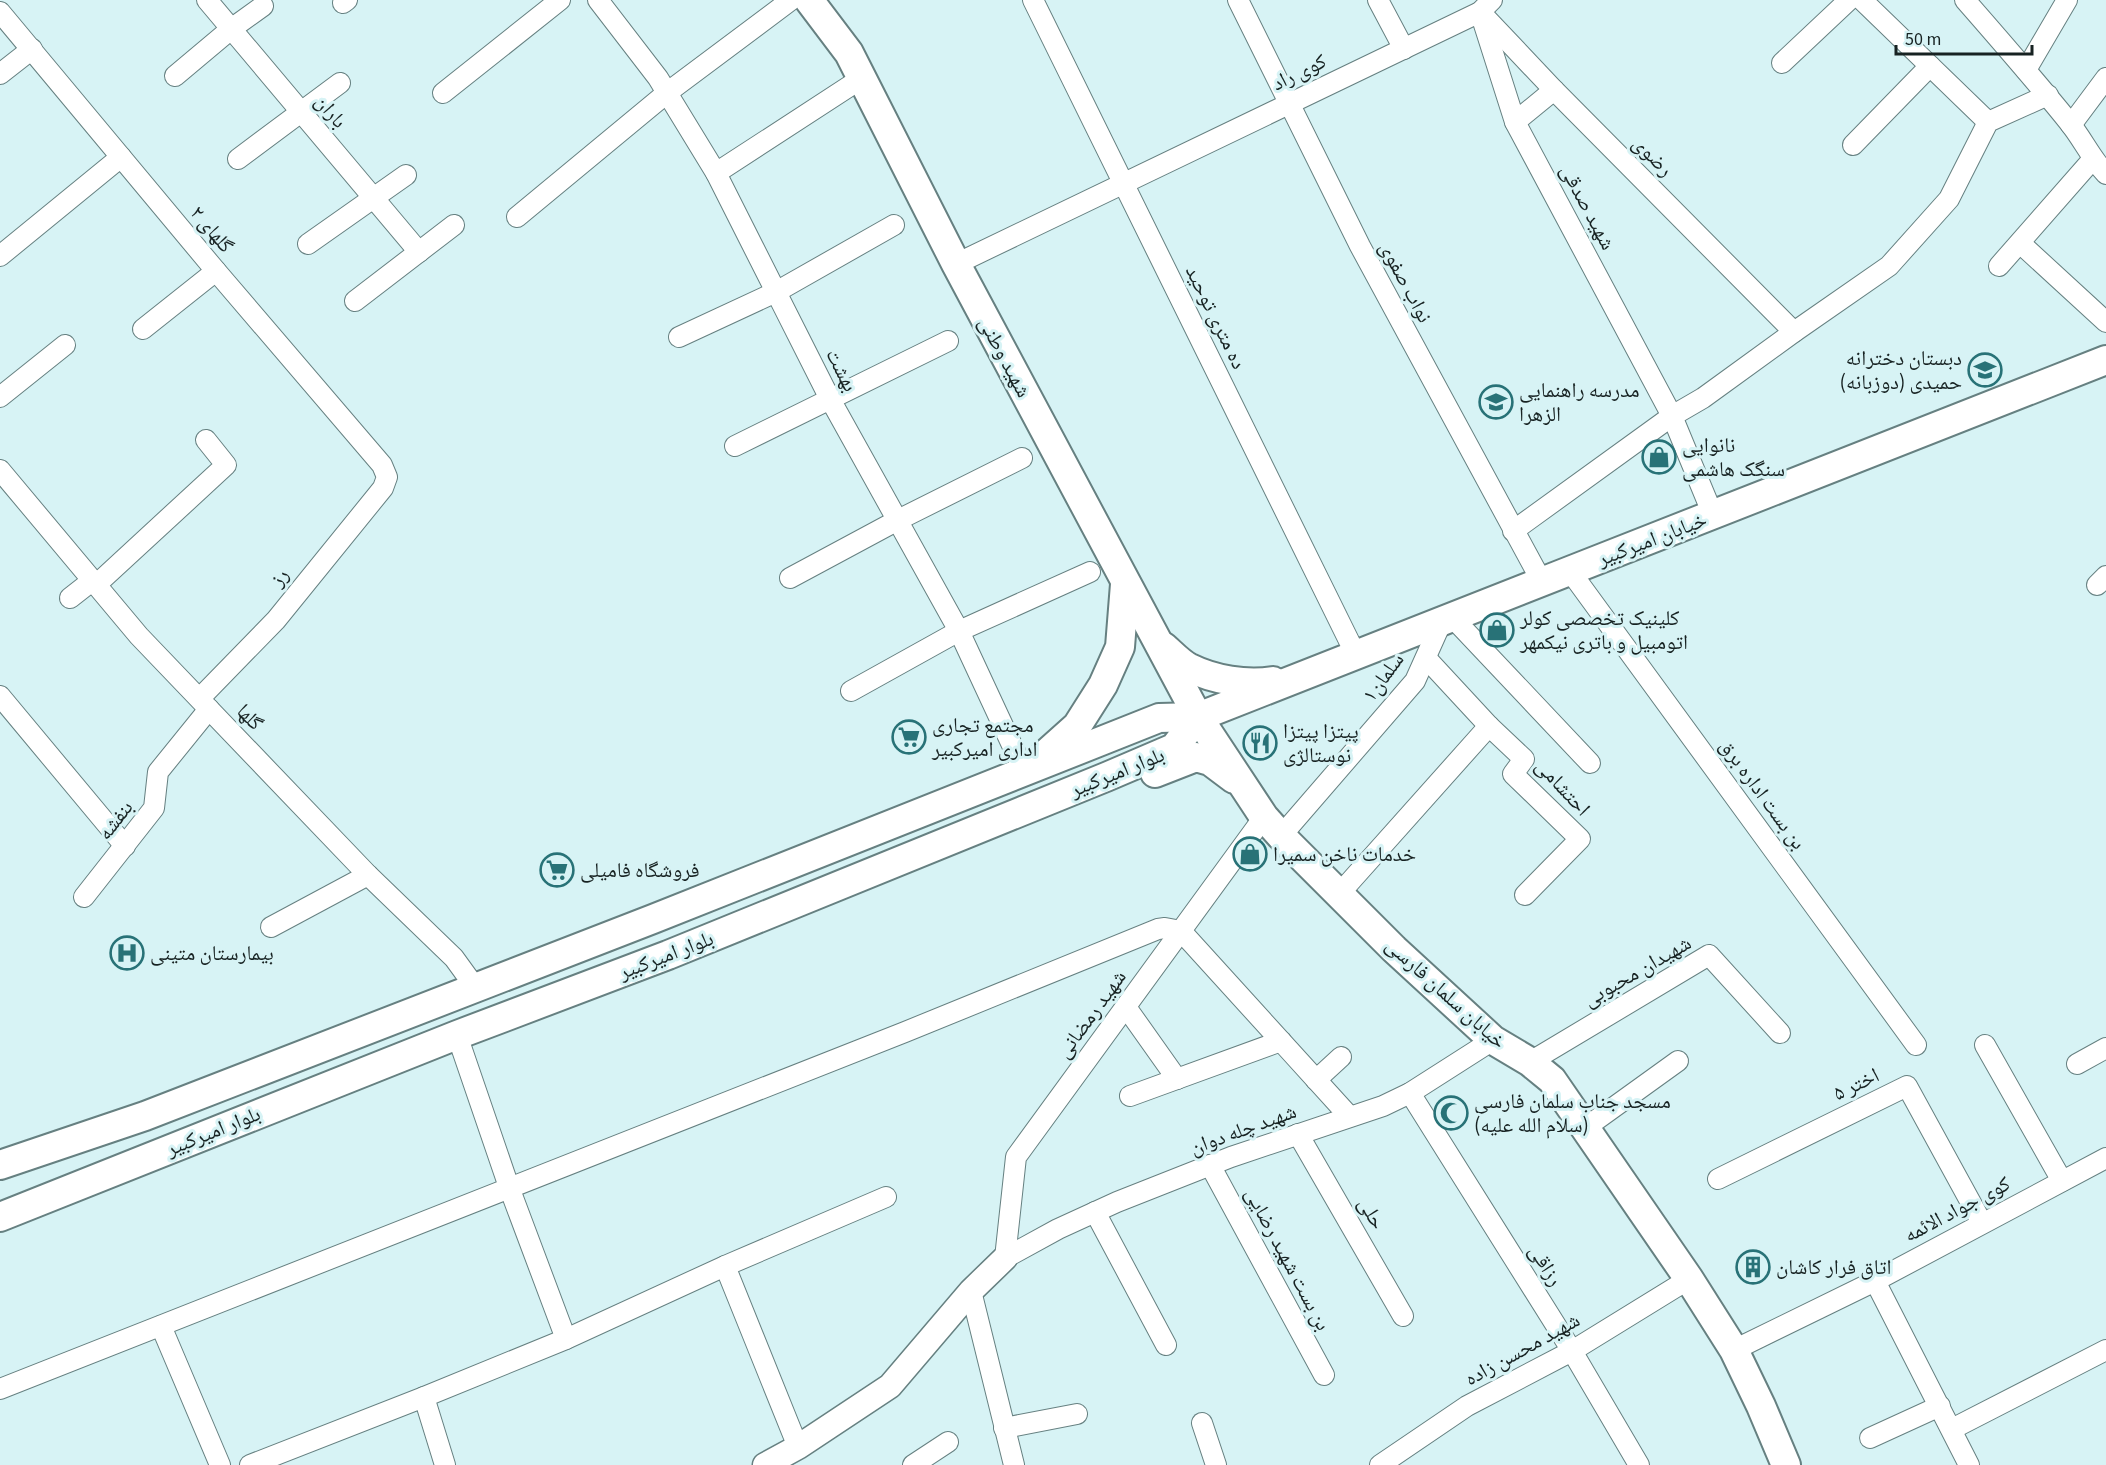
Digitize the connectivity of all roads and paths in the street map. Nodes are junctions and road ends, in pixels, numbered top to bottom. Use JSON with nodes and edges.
{"nodes":[{"id":1,"x":207,"y":0,"type":"edge"},
{"id":2,"x":560,"y":0,"type":"edge"},
{"id":3,"x":598,"y":0,"type":"edge"},
{"id":4,"x":791,"y":0,"type":"edge"},
{"id":5,"x":808,"y":0,"type":"edge"},
{"id":6,"x":1033,"y":0,"type":"edge"},
{"id":7,"x":1238,"y":0,"type":"edge"},
{"id":8,"x":1378,"y":0,"type":"edge"},
{"id":9,"x":1849,"y":0,"type":"edge"},
{"id":10,"x":1862,"y":0,"type":"edge"},
{"id":11,"x":2067,"y":0,"type":"edge"},
{"id":12,"x":1967,"y":1,"type":"edge"},
{"id":13,"x":264,"y":6,"type":"dead end"},
{"id":14,"x":1486,"y":6,"type":"edge"},
{"id":15,"x":0,"y":12,"type":"edge"},
{"id":16,"x":231,"y":29,"type":"junction"},
{"id":17,"x":32,"y":49,"type":"junction"},
{"id":18,"x":1404,"y":49,"type":"junction"},
{"id":19,"x":1782,"y":63,"type":"dead end"},
{"id":20,"x":1930,"y":66,"type":"junction"},
{"id":21,"x":2026,"y":70,"type":"junction"},
{"id":22,"x":0,"y":74,"type":"edge"},
{"id":23,"x":175,"y":76,"type":"dead end"},
{"id":24,"x":862,"y":78,"type":"junction"},
{"id":25,"x":2106,"y":78,"type":"edge"},
{"id":26,"x":340,"y":83,"type":"dead end"},
{"id":27,"x":1554,"y":90,"type":"junction"},
{"id":28,"x":668,"y":92,"type":"junction"},
{"id":29,"x":443,"y":93,"type":"dead end"},
{"id":30,"x":2048,"y":95,"type":"junction"},
{"id":31,"x":1290,"y":103,"type":"junction"},
{"id":32,"x":301,"y":112,"type":"junction"},
{"id":33,"x":1515,"y":122,"type":"junction"},
{"id":34,"x":1988,"y":122,"type":"junction"},
{"id":35,"x":2071,"y":124,"type":"junction"},
{"id":36,"x":1852,"y":146,"type":"dead end"},
{"id":37,"x":121,"y":157,"type":"junction"},
{"id":38,"x":238,"y":159,"type":"dead end"},
{"id":39,"x":2092,"y":160,"type":"junction"},
{"id":40,"x":716,"y":173,"type":"junction"},
{"id":41,"x":2106,"y":174,"type":"edge"},
{"id":42,"x":406,"y":176,"type":"dead end"},
{"id":43,"x":1123,"y":183,"type":"junction"},
{"id":44,"x":374,"y":198,"type":"junction"},
{"id":45,"x":517,"y":217,"type":"dead end"},
{"id":46,"x":454,"y":225,"type":"dead end"},
{"id":47,"x":894,"y":225,"type":"dead end"},
{"id":48,"x":2020,"y":243,"type":"junction"},
{"id":49,"x":308,"y":244,"type":"dead end"},
{"id":50,"x":419,"y":252,"type":"junction"},
{"id":51,"x":0,"y":256,"type":"edge"},
{"id":52,"x":956,"y":264,"type":"junction"},
{"id":53,"x":2000,"y":266,"type":"dead end"},
{"id":54,"x":216,"y":271,"type":"junction"},
{"id":55,"x":776,"y":292,"type":"junction"},
{"id":56,"x":355,"y":302,"type":"dead end"},
{"id":57,"x":2106,"y":322,"type":"edge"},
{"id":58,"x":143,"y":329,"type":"dead end"},
{"id":59,"x":1794,"y":332,"type":"junction"},
{"id":60,"x":679,"y":337,"type":"dead end"},
{"id":61,"x":948,"y":340,"type":"dead end"},
{"id":62,"x":65,"y":345,"type":"dead end"},
{"id":63,"x":2104,"y":364,"type":"edge"},
{"id":64,"x":0,"y":397,"type":"edge"},
{"id":65,"x":830,"y":399,"type":"junction"},
{"id":66,"x":1672,"y":416,"type":"junction"},
{"id":67,"x":206,"y":440,"type":"dead end"},
{"id":68,"x":735,"y":446,"type":"dead end"},
{"id":69,"x":1022,"y":458,"type":"dead end"},
{"id":70,"x":0,"y":470,"type":"edge"},
{"id":71,"x":387,"y":477,"type":"joint"},
{"id":72,"x":1713,"y":514,"type":"junction"},
{"id":73,"x":898,"y":520,"type":"junction"},
{"id":74,"x":1513,"y":531,"type":"junction"},
{"id":75,"x":1570,"y":571,"type":"junction"},
{"id":76,"x":1090,"y":572,"type":"dead end"},
{"id":77,"x":790,"y":578,"type":"dead end"},
{"id":78,"x":95,"y":582,"type":"junction"},
{"id":79,"x":1542,"y":582,"type":"junction"},
{"id":80,"x":1125,"y":584,"type":"junction"},
{"id":81,"x":70,"y":598,"type":"dead end"},
{"id":82,"x":1447,"y":619,"type":"junction"},
{"id":83,"x":959,"y":631,"type":"junction"},
{"id":84,"x":1156,"y":641,"type":"junction"},
{"id":85,"x":1356,"y":655,"type":"junction"},
{"id":86,"x":1426,"y":658,"type":"junction"},
{"id":87,"x":1296,"y":678,"type":"junction"},
{"id":88,"x":851,"y":691,"type":"dead end"},
{"id":89,"x":0,"y":696,"type":"edge"},
{"id":90,"x":204,"y":704,"type":"junction"},
{"id":91,"x":1198,"y":717,"type":"junction"},
{"id":92,"x":1490,"y":726,"type":"junction"},
{"id":93,"x":1590,"y":763,"type":"dead end"},
{"id":94,"x":1025,"y":773,"type":"junction"},
{"id":95,"x":1106,"y":777,"type":"junction"},
{"id":96,"x":1243,"y":786,"type":"junction"},
{"id":97,"x":1273,"y":827,"type":"junction"},
{"id":98,"x":125,"y":846,"type":"junction"},
{"id":99,"x":368,"y":875,"type":"junction"},
{"id":100,"x":1340,"y":892,"type":"junction"},
{"id":101,"x":1524,"y":895,"type":"dead end"},
{"id":102,"x":84,"y":897,"type":"dead end"},
{"id":103,"x":653,"y":919,"type":"junction"},
{"id":104,"x":271,"y":927,"type":"dead end"},
{"id":105,"x":1181,"y":931,"type":"junction"},
{"id":106,"x":668,"y":955,"type":"junction"},
{"id":107,"x":475,"y":987,"type":"junction"},
{"id":108,"x":1126,"y":1007,"type":"junction"},
{"id":109,"x":1780,"y":1033,"type":"dead end"},
{"id":110,"x":457,"y":1035,"type":"junction"},
{"id":111,"x":1493,"y":1040,"type":"junction"},
{"id":112,"x":1281,"y":1041,"type":"junction"},
{"id":113,"x":1916,"y":1045,"type":"dead end"},
{"id":114,"x":1985,"y":1045,"type":"dead end"},
{"id":115,"x":2106,"y":1048,"type":"edge"},
{"id":116,"x":1341,"y":1057,"type":"dead end"},
{"id":117,"x":1678,"y":1061,"type":"dead end"},
{"id":118,"x":1530,"y":1062,"type":"junction"},
{"id":119,"x":2077,"y":1064,"type":"dead end"},
{"id":120,"x":1177,"y":1079,"type":"junction"},
{"id":121,"x":1316,"y":1080,"type":"junction"},
{"id":122,"x":1410,"y":1093,"type":"junction"},
{"id":123,"x":1130,"y":1096,"type":"dead end"},
{"id":124,"x":1348,"y":1116,"type":"junction"},
{"id":125,"x":1585,"y":1128,"type":"junction"},
{"id":126,"x":1298,"y":1134,"type":"junction"},
{"id":127,"x":2106,"y":1158,"type":"edge"},
{"id":128,"x":0,"y":1165,"type":"edge"},
{"id":129,"x":1210,"y":1165,"type":"junction"},
{"id":130,"x":1718,"y":1179,"type":"dead end"},
{"id":131,"x":2062,"y":1180,"type":"junction"},
{"id":132,"x":509,"y":1187,"type":"junction"},
{"id":133,"x":886,"y":1197,"type":"dead end"},
{"id":134,"x":1095,"y":1212,"type":"junction"},
{"id":135,"x":0,"y":1217,"type":"edge"},
{"id":136,"x":1982,"y":1223,"type":"junction"},
{"id":137,"x":1005,"y":1258,"type":"junction"},
{"id":138,"x":725,"y":1266,"type":"junction"},
{"id":139,"x":1689,"y":1279,"type":"junction"},
{"id":140,"x":1875,"y":1281,"type":"junction"},
{"id":141,"x":971,"y":1291,"type":"junction"},
{"id":142,"x":1403,"y":1316,"type":"dead end"},
{"id":143,"x":161,"y":1326,"type":"junction"},
{"id":144,"x":566,"y":1339,"type":"junction"},
{"id":145,"x":1166,"y":1345,"type":"dead end"},
{"id":146,"x":1734,"y":1350,"type":"junction"},
{"id":147,"x":2106,"y":1350,"type":"edge"},
{"id":148,"x":1572,"y":1351,"type":"junction"},
{"id":149,"x":1324,"y":1375,"type":"dead end"},
{"id":150,"x":0,"y":1389,"type":"edge"},
{"id":151,"x":424,"y":1397,"type":"junction"},
{"id":152,"x":1940,"y":1406,"type":"junction"},
{"id":153,"x":1077,"y":1414,"type":"dead end"},
{"id":154,"x":1202,"y":1423,"type":"dead end"},
{"id":155,"x":1004,"y":1428,"type":"junction"},
{"id":156,"x":1952,"y":1429,"type":"junction"},
{"id":157,"x":1870,"y":1438,"type":"dead end"},
{"id":158,"x":948,"y":1442,"type":"dead end"},
{"id":159,"x":798,"y":1447,"type":"junction"},
{"id":160,"x":220,"y":1465,"type":"edge"},
{"id":161,"x":250,"y":1465,"type":"edge"},
{"id":162,"x":445,"y":1465,"type":"edge"},
{"id":163,"x":765,"y":1465,"type":"edge"},
{"id":164,"x":913,"y":1465,"type":"edge"},
{"id":165,"x":1014,"y":1465,"type":"edge"},
{"id":166,"x":1216,"y":1465,"type":"edge"},
{"id":167,"x":1380,"y":1465,"type":"edge"},
{"id":168,"x":1639,"y":1465,"type":"edge"},
{"id":169,"x":1786,"y":1465,"type":"edge"},
{"id":170,"x":1969,"y":1465,"type":"edge"}],
"edges":[{"from":1,"to":16,"type":"street","name":"باران"},
{"from":2,"to":29,"type":"street"},
{"from":3,"to":28,"type":"street","name":"بهشت"},
{"from":4,"to":28,"type":"street"},
{"from":5,"to":24,"type":"main road","name":"شهید وطنی"},
{"from":6,"to":43,"type":"street","name":"ده متری توحید"},
{"from":7,"to":31,"type":"street","name":"نواب صفوی"},
{"from":8,"to":18,"type":"street"},
{"from":9,"to":19,"type":"street"},
{"from":10,"to":20,"type":"street"},
{"from":11,"to":21,"type":"street"},
{"from":12,"to":21,"type":"street"},
{"from":13,"to":16,"type":"street"},
{"from":14,"to":18,"type":"street","name":"کوی راد"},
{"from":14,"to":27,"type":"street","name":"رضوی"},
{"from":14,"to":33,"type":"street","name":"شهید صدقی"},
{"from":15,"to":17,"type":"street","name":"گلهای ۲"},
{"from":16,"to":23,"type":"street"},
{"from":16,"to":32,"type":"street","name":"باران"},
{"from":17,"to":22,"type":"street"},
{"from":17,"to":37,"type":"street","name":"گلهای ۲"},
{"from":18,"to":31,"type":"street","name":"کوی راد"},
{"from":20,"to":34,"type":"street"},
{"from":20,"to":36,"type":"street"},
{"from":21,"to":30,"type":"street"},
{"from":24,"to":40,"type":"street"},
{"from":24,"to":52,"type":"main road","name":"شهید وطنی"},
{"from":25,"to":35,"type":"street"},
{"from":26,"to":32,"type":"street"},
{"from":27,"to":33,"type":"street"},
{"from":27,"to":59,"type":"street","name":"رضوی"},
{"from":28,"to":40,"type":"street","name":"بهشت"},
{"from":28,"to":45,"type":"street"},
{"from":30,"to":34,"type":"street"},
{"from":30,"to":35,"type":"street"},
{"from":31,"to":43,"type":"street","name":"کوی راد"},
{"from":31,"to":74,"type":"street","name":"نواب صفوی"},
{"from":32,"to":38,"type":"street"},
{"from":32,"to":44,"type":"street","name":"باران"},
{"from":33,"to":66,"type":"street","name":"شهید صدقی"},
{"from":34,"to":59,"type":"street"},
{"from":35,"to":39,"type":"street"},
{"from":37,"to":51,"type":"street"},
{"from":37,"to":54,"type":"street","name":"گلهای ۲"},
{"from":39,"to":41,"type":"street"},
{"from":39,"to":48,"type":"street"},
{"from":40,"to":55,"type":"street","name":"بهشت"},
{"from":42,"to":44,"type":"street"},
{"from":43,"to":52,"type":"street","name":"کوی راد"},
{"from":43,"to":85,"type":"street","name":"ده متری توحید"},
{"from":44,"to":49,"type":"street"},
{"from":44,"to":50,"type":"street","name":"باران"},
{"from":46,"to":50,"type":"street"},
{"from":47,"to":55,"type":"street"},
{"from":48,"to":53,"type":"street"},
{"from":48,"to":57,"type":"street"},
{"from":50,"to":56,"type":"street"},
{"from":52,"to":80,"type":"main road","name":"شهید وطنی"},
{"from":54,"to":58,"type":"street"},
{"from":54,"to":71,"type":"street","name":"گلهای ۲"},
{"from":55,"to":60,"type":"street"},
{"from":55,"to":65,"type":"street","name":"بهشت"},
{"from":59,"to":66,"type":"street"},
{"from":61,"to":65,"type":"street"},
{"from":62,"to":64,"type":"street"},
{"from":63,"to":72,"type":"main road","name":"خیابان امیرکبیر"},
{"from":65,"to":68,"type":"street"},
{"from":65,"to":73,"type":"street","name":"بهشت"},
{"from":66,"to":72,"type":"street","name":"شهید صدقی"},
{"from":66,"to":74,"type":"street"},
{"from":67,"to":78,"type":"street"},
{"from":69,"to":73,"type":"street"},
{"from":70,"to":78,"type":"street","name":"گلها"},
{"from":71,"to":90,"type":"street","name":"رز"},
{"from":72,"to":75,"type":"main road","name":"خیابان امیرکبیر"},
{"from":73,"to":77,"type":"street"},
{"from":73,"to":83,"type":"street","name":"بهشت"},
{"from":74,"to":79,"type":"street","name":"نواب صفوی"},
{"from":75,"to":79,"type":"main road","name":"خیابان امیرکبیر"},
{"from":75,"to":113,"type":"street","name":"بن بست اداره برق"},
{"from":76,"to":83,"type":"street"},
{"from":78,"to":81,"type":"street"},
{"from":78,"to":90,"type":"street","name":"گلها"},
{"from":79,"to":82,"type":"main road","name":"خیابان امیرکبیر"},
{"from":80,"to":84,"type":"main road","name":"شهید وطنی"},
{"from":80,"to":94,"type":"main road"},
{"from":82,"to":85,"type":"main road","name":"خیابان امیرکبیر"},
{"from":82,"to":86,"type":"street","name":"سلمان۱"},
{"from":82,"to":93,"type":"street"},
{"from":83,"to":88,"type":"street"},
{"from":83,"to":94,"type":"street","name":"بهشت"},
{"from":84,"to":87,"type":"main road"},
{"from":84,"to":91,"type":"main road","name":"شهید وطنی"},
{"from":85,"to":87,"type":"main road","name":"خیابان امیرکبیر"},
{"from":86,"to":92,"type":"street","name":"احتشامی"},
{"from":86,"to":97,"type":"street","name":"سلمان۱"},
{"from":87,"to":91,"type":"main road","name":"خیابان امیرکبیر"},
{"from":89,"to":98,"type":"street"},
{"from":90,"to":98,"type":"street","name":"بنفشه"},
{"from":90,"to":99,"type":"street","name":"گلها"},
{"from":91,"to":94,"type":"main road","name":"بلوار امیرکبیر"},
{"from":91,"to":95,"type":"main road","name":"بلوار امیرکبیر"},
{"from":91,"to":96,"type":"main road","name":"خیابان سلمان فارسی"},
{"from":92,"to":100,"type":"street"},
{"from":92,"to":101,"type":"street","name":"احتشامی"},
{"from":94,"to":103,"type":"main road","name":"بلوار امیرکبیر"},
{"from":95,"to":96,"type":"main road"},
{"from":95,"to":106,"type":"main road","name":"بلوار امیرکبیر"},
{"from":96,"to":97,"type":"main road","name":"خیابان سلمان فارسی"},
{"from":97,"to":100,"type":"main road","name":"خیابان سلمان فارسی"},
{"from":97,"to":105,"type":"street","name":"شهید رمضانی"},
{"from":98,"to":102,"type":"street","name":"بنفشه"},
{"from":99,"to":104,"type":"street"},
{"from":99,"to":107,"type":"street","name":"گلها"},
{"from":100,"to":111,"type":"main road","name":"خیابان سلمان فارسی"},
{"from":103,"to":106,"type":"main road"},
{"from":103,"to":107,"type":"main road","name":"بلوار امیرکبیر"},
{"from":105,"to":108,"type":"street","name":"شهید رمضانی"},
{"from":105,"to":112,"type":"street"},
{"from":105,"to":132,"type":"street"},
{"from":106,"to":110,"type":"main road","name":"بلوار امیرکبیر"},
{"from":107,"to":128,"type":"main road","name":"بلوار امیرکبیر"},
{"from":108,"to":120,"type":"street"},
{"from":108,"to":137,"type":"street","name":"شهید رمضانی"},
{"from":109,"to":118,"type":"street","name":"شهیدان محبوبی"},
{"from":110,"to":132,"type":"street"},
{"from":110,"to":135,"type":"main road","name":"بلوار امیرکبیر"},
{"from":111,"to":118,"type":"main road","name":"خیابان سلمان فارسی"},
{"from":111,"to":122,"type":"street","name":"شهید چله دوان"},
{"from":112,"to":120,"type":"street"},
{"from":112,"to":121,"type":"street"},
{"from":114,"to":131,"type":"street"},
{"from":115,"to":119,"type":"street"},
{"from":116,"to":121,"type":"street"},
{"from":117,"to":125,"type":"street"},
{"from":118,"to":125,"type":"main road","name":"خیابان سلمان فارسی"},
{"from":120,"to":123,"type":"street"},
{"from":121,"to":124,"type":"street"},
{"from":122,"to":124,"type":"street","name":"شهید چله دوان"},
{"from":122,"to":148,"type":"street","name":"رزاقی"},
{"from":124,"to":126,"type":"street","name":"شهید چله دوان"},
{"from":125,"to":139,"type":"main road","name":"خیابان سلمان فارسی"},
{"from":126,"to":129,"type":"street","name":"شهید چله دوان"},
{"from":126,"to":142,"type":"street","name":"حلی"},
{"from":127,"to":131,"type":"street","name":"کوی جواد الائمه"},
{"from":129,"to":134,"type":"street","name":"شهید چله دوان"},
{"from":129,"to":149,"type":"street","name":"بن بست شهید رضایی"},
{"from":130,"to":136,"type":"street","name":"اختر ۵"},
{"from":131,"to":136,"type":"street","name":"کوی جواد الائمه"},
{"from":132,"to":143,"type":"street"},
{"from":132,"to":144,"type":"street"},
{"from":133,"to":138,"type":"street"},
{"from":134,"to":137,"type":"street","name":"شهید چله دوان"},
{"from":134,"to":145,"type":"street"},
{"from":136,"to":140,"type":"street","name":"کوی جواد الائمه"},
{"from":137,"to":141,"type":"street"},
{"from":138,"to":144,"type":"street"},
{"from":138,"to":159,"type":"street"},
{"from":139,"to":146,"type":"main road","name":"خیابان سلمان فارسی"},
{"from":139,"to":148,"type":"street","name":"شهید محسن زاده"},
{"from":140,"to":146,"type":"street","name":"کوی جواد الائمه"},
{"from":140,"to":152,"type":"street"},
{"from":141,"to":155,"type":"street"},
{"from":141,"to":159,"type":"street"},
{"from":143,"to":150,"type":"street"},
{"from":143,"to":160,"type":"street"},
{"from":144,"to":151,"type":"street"},
{"from":146,"to":169,"type":"main road","name":"خیابان سلمان فارسی"},
{"from":147,"to":156,"type":"street"},
{"from":148,"to":167,"type":"street","name":"شهید محسن زاده"},
{"from":148,"to":168,"type":"street","name":"رزاقی"},
{"from":151,"to":161,"type":"street"},
{"from":151,"to":162,"type":"street"},
{"from":152,"to":156,"type":"street"},
{"from":152,"to":157,"type":"street"},
{"from":153,"to":155,"type":"street"},
{"from":154,"to":166,"type":"street"},
{"from":155,"to":165,"type":"street"},
{"from":156,"to":170,"type":"street"},
{"from":158,"to":164,"type":"street"},
{"from":159,"to":163,"type":"street"}]}
